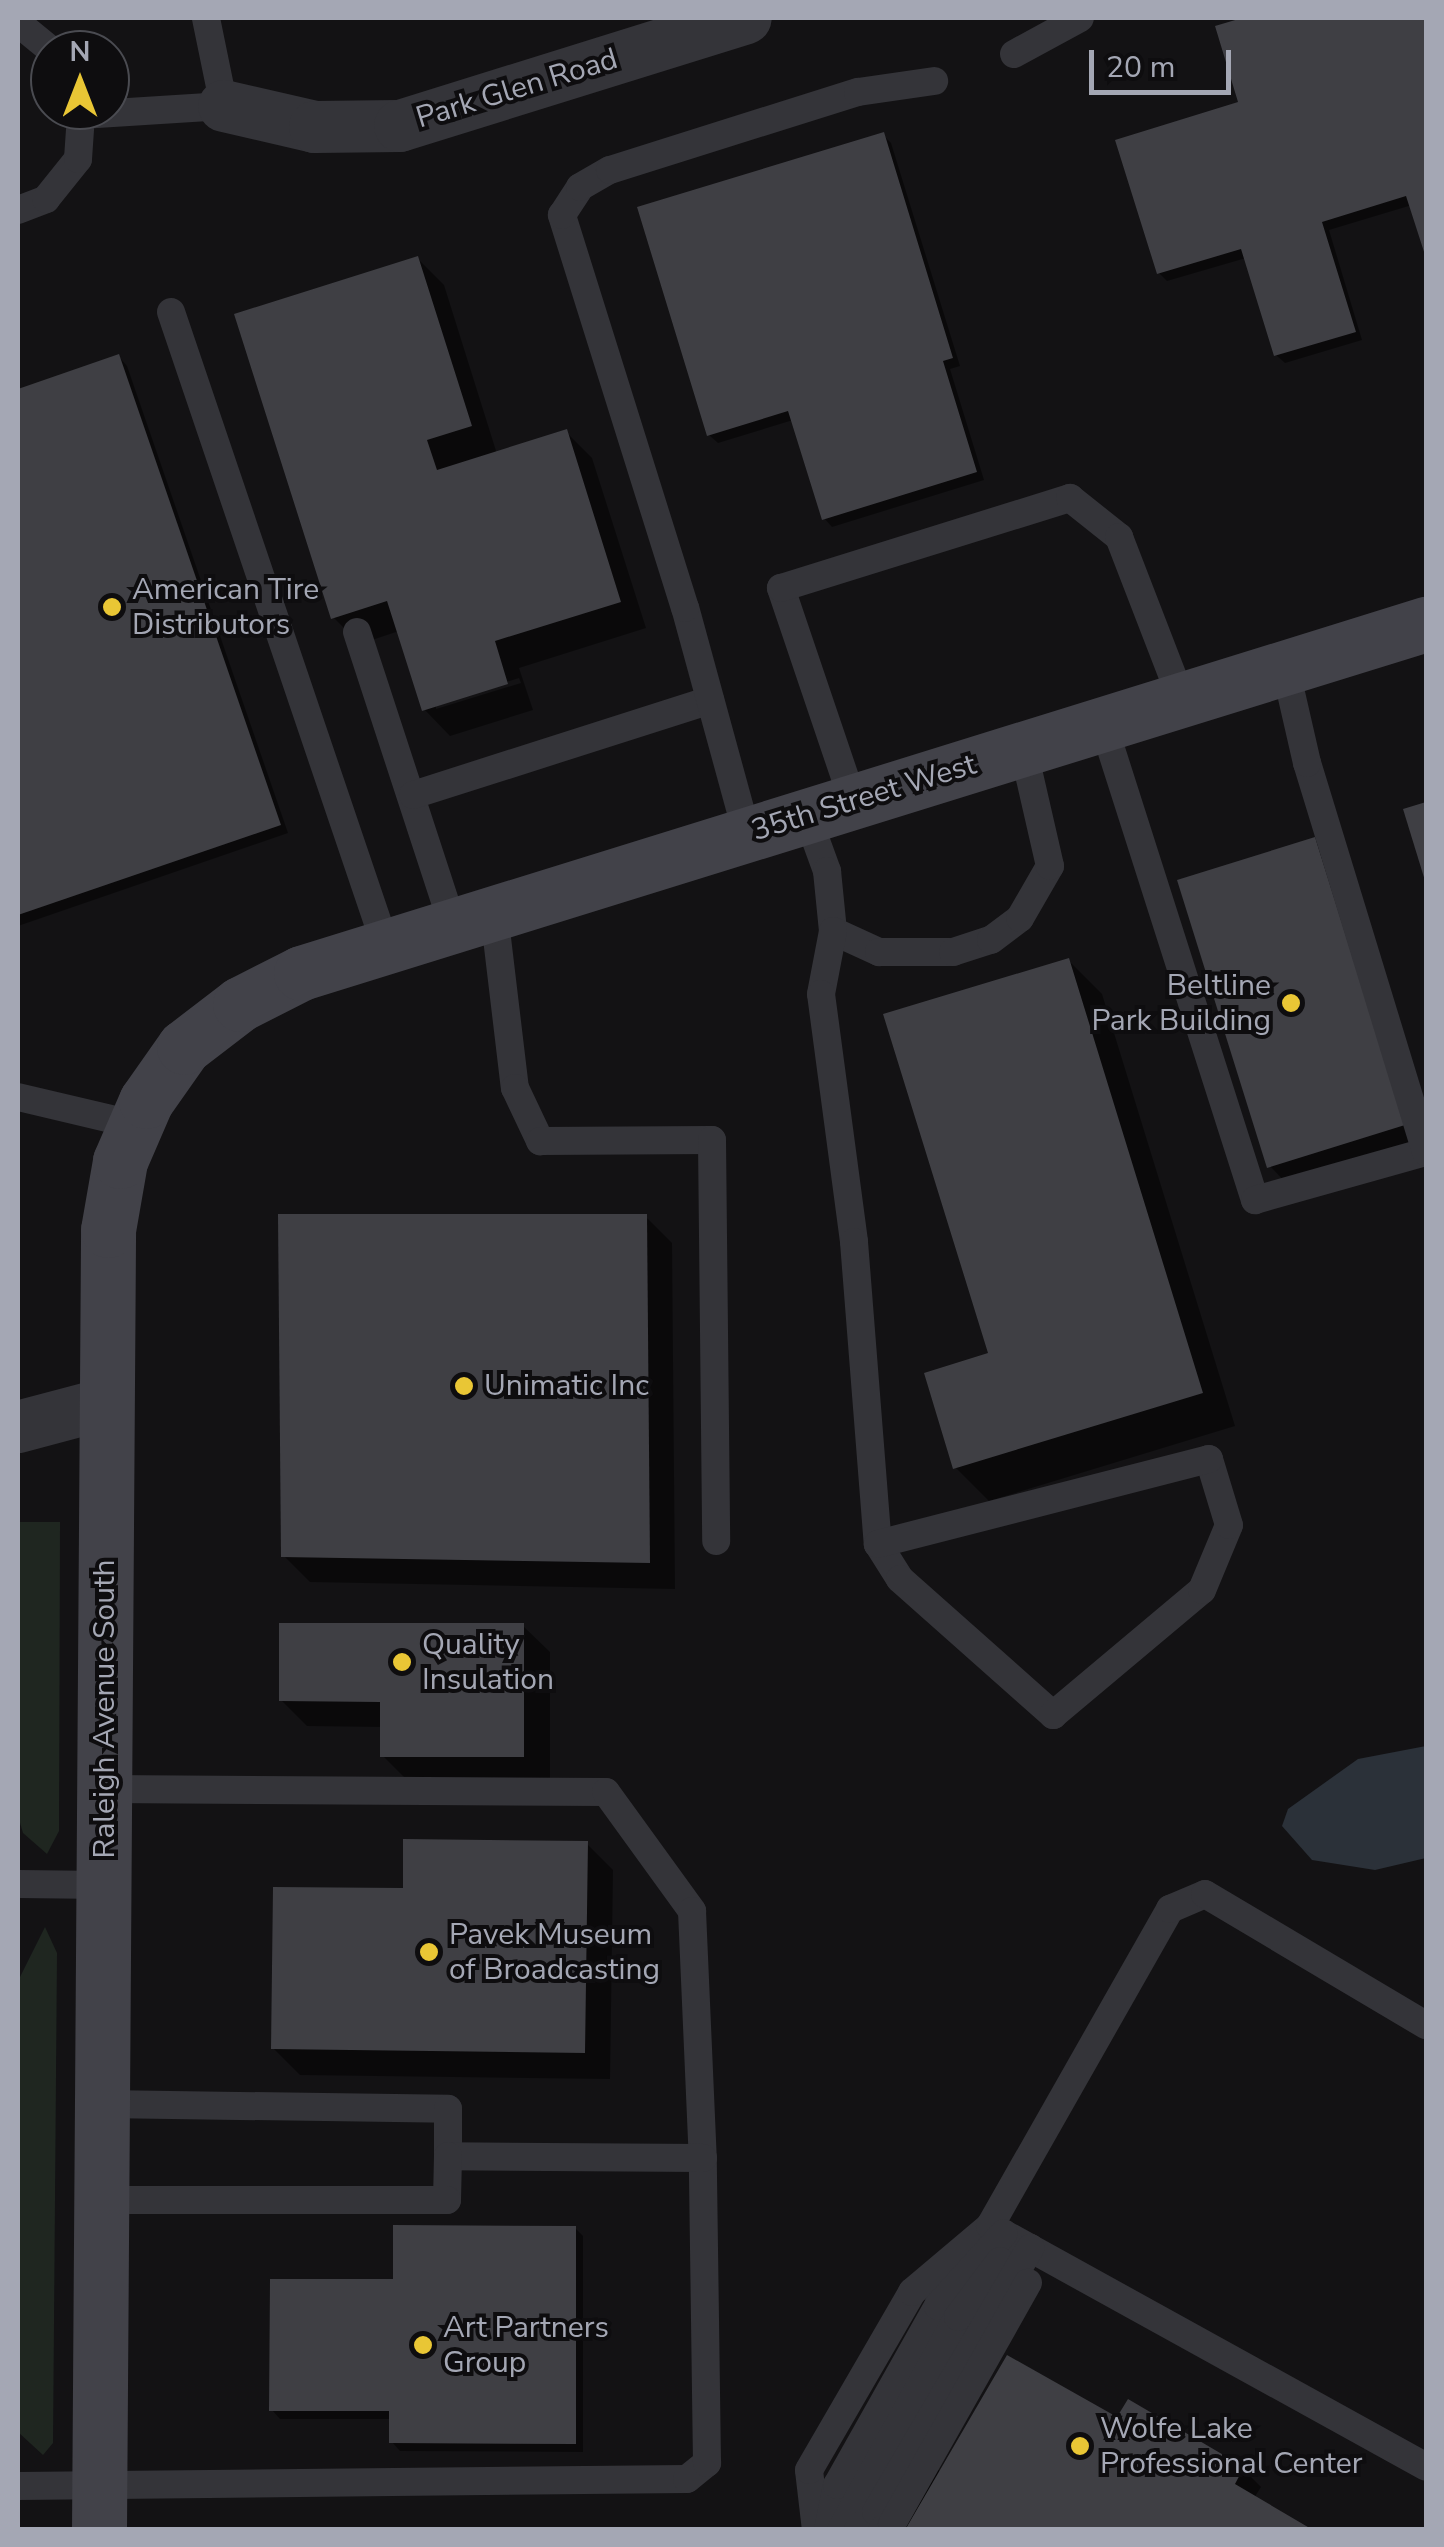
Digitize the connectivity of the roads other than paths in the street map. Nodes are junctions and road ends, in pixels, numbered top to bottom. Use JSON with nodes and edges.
{"nodes":[{"id":1,"x":206,"y":18,"type":"edge"},
{"id":2,"x":746,"y":18,"type":"edge"},
{"id":3,"x":1080,"y":18,"type":"edge"},
{"id":4,"x":1014,"y":54,"type":"dead end"},
{"id":5,"x":934,"y":81,"type":"dead end"},
{"id":6,"x":224,"y":106,"type":"junction"},
{"id":7,"x":130,"y":110,"type":"edge"},
{"id":8,"x":79,"y":130,"type":"edge"},
{"id":9,"x":18,"y":210,"type":"edge"},
{"id":10,"x":171,"y":312,"type":"dead end"},
{"id":11,"x":1426,"y":624,"type":"edge"},
{"id":12,"x":357,"y":632,"type":"dead end"},
{"id":13,"x":1285,"y":668,"type":"junction"},
{"id":14,"x":710,"y":700,"type":"junction"},
{"id":15,"x":1182,"y":700,"type":"junction"},
{"id":16,"x":1103,"y":724,"type":"junction"},
{"id":17,"x":1023,"y":748,"type":"junction"},
{"id":18,"x":413,"y":795,"type":"junction"},
{"id":19,"x":830,"y":809,"type":"junction"},
{"id":20,"x":747,"y":834,"type":"junction"},
{"id":21,"x":474,"y":919,"type":"junction"},
{"id":22,"x":833,"y":931,"type":"junction"},
{"id":23,"x":386,"y":947,"type":"junction"},
{"id":24,"x":301,"y":972,"type":"joint"},
{"id":25,"x":18,"y":1097,"type":"edge"},
{"id":26,"x":132,"y":1124,"type":"junction"},
{"id":27,"x":108,"y":1403,"type":"junction"},
{"id":28,"x":18,"y":1426,"type":"edge"},
{"id":29,"x":716,"y":1541,"type":"dead end"},
{"id":30,"x":878,"y":1544,"type":"junction"},
{"id":31,"x":105,"y":1789,"type":"junction"},
{"id":32,"x":18,"y":1884,"type":"edge"},
{"id":33,"x":104,"y":1885,"type":"junction"},
{"id":34,"x":1426,"y":2025,"type":"edge"},
{"id":35,"x":103,"y":2104,"type":"junction"},
{"id":36,"x":448,"y":2156,"type":"junction"},
{"id":37,"x":703,"y":2158,"type":"junction"},
{"id":38,"x":102,"y":2200,"type":"junction"},
{"id":39,"x":1017,"y":2240,"type":"junction"},
{"id":40,"x":1426,"y":2468,"type":"edge"},
{"id":41,"x":18,"y":2486,"type":"edge"},
{"id":42,"x":100,"y":2509,"type":"edge"},
{"id":43,"x":816,"y":2530,"type":"edge"},
{"id":44,"x":828,"y":2530,"type":"edge"},
{"id":45,"x":841,"y":2530,"type":"edge"},
{"id":46,"x":858,"y":2530,"type":"edge"},
{"id":47,"x":882,"y":2530,"type":"edge"}],
"edges":[{"from":1,"to":6,"type":"lane"},
{"from":2,"to":6,"type":"street","name":"Park Glen Road"},
{"from":3,"to":4,"type":"lane"},
{"from":5,"to":14,"type":"lane"},
{"from":6,"to":7,"type":"lane"},
{"from":8,"to":9,"type":"lane"},
{"from":10,"to":23,"type":"lane"},
{"from":11,"to":13,"type":"street","name":"35th Street West"},
{"from":12,"to":18,"type":"lane"},
{"from":13,"to":15,"type":"street","name":"35th Street West"},
{"from":13,"to":16,"type":"lane"},
{"from":14,"to":18,"type":"lane"},
{"from":14,"to":20,"type":"lane"},
{"from":15,"to":16,"type":"street","name":"35th Street West"},
{"from":15,"to":19,"type":"lane"},
{"from":16,"to":17,"type":"street","name":"35th Street West"},
{"from":17,"to":19,"type":"street","name":"35th Street West"},
{"from":17,"to":22,"type":"lane"},
{"from":18,"to":21,"type":"lane"},
{"from":19,"to":20,"type":"street","name":"35th Street West"},
{"from":19,"to":22,"type":"lane"},
{"from":20,"to":21,"type":"street","name":"35th Street West"},
{"from":21,"to":23,"type":"street","name":"35th Street West"},
{"from":21,"to":29,"type":"lane"},
{"from":22,"to":30,"type":"lane"},
{"from":23,"to":24,"type":"street","name":"35th Street West"},
{"from":24,"to":26,"type":"street","name":"Raleigh Avenue South"},
{"from":25,"to":26,"type":"lane"},
{"from":26,"to":27,"type":"street","name":"Raleigh Avenue South"},
{"from":27,"to":28,"type":"street"},
{"from":27,"to":31,"type":"street","name":"Raleigh Avenue South"},
{"from":30,"to":30,"type":"lane"},
{"from":31,"to":33,"type":"street","name":"Raleigh Avenue South"},
{"from":31,"to":37,"type":"lane"},
{"from":32,"to":33,"type":"lane"},
{"from":33,"to":35,"type":"street","name":"Raleigh Avenue South"},
{"from":34,"to":39,"type":"lane"},
{"from":35,"to":36,"type":"lane"},
{"from":35,"to":38,"type":"street","name":"Raleigh Avenue South"},
{"from":36,"to":37,"type":"lane"},
{"from":36,"to":38,"type":"lane"},
{"from":37,"to":42,"type":"lane"},
{"from":38,"to":42,"type":"street","name":"Raleigh Avenue South"},
{"from":39,"to":40,"type":"lane"},
{"from":39,"to":43,"type":"lane"},
{"from":39,"to":44,"type":"lane"},
{"from":39,"to":45,"type":"lane"},
{"from":39,"to":46,"type":"lane"},
{"from":39,"to":47,"type":"lane"},
{"from":41,"to":42,"type":"lane"}]}
